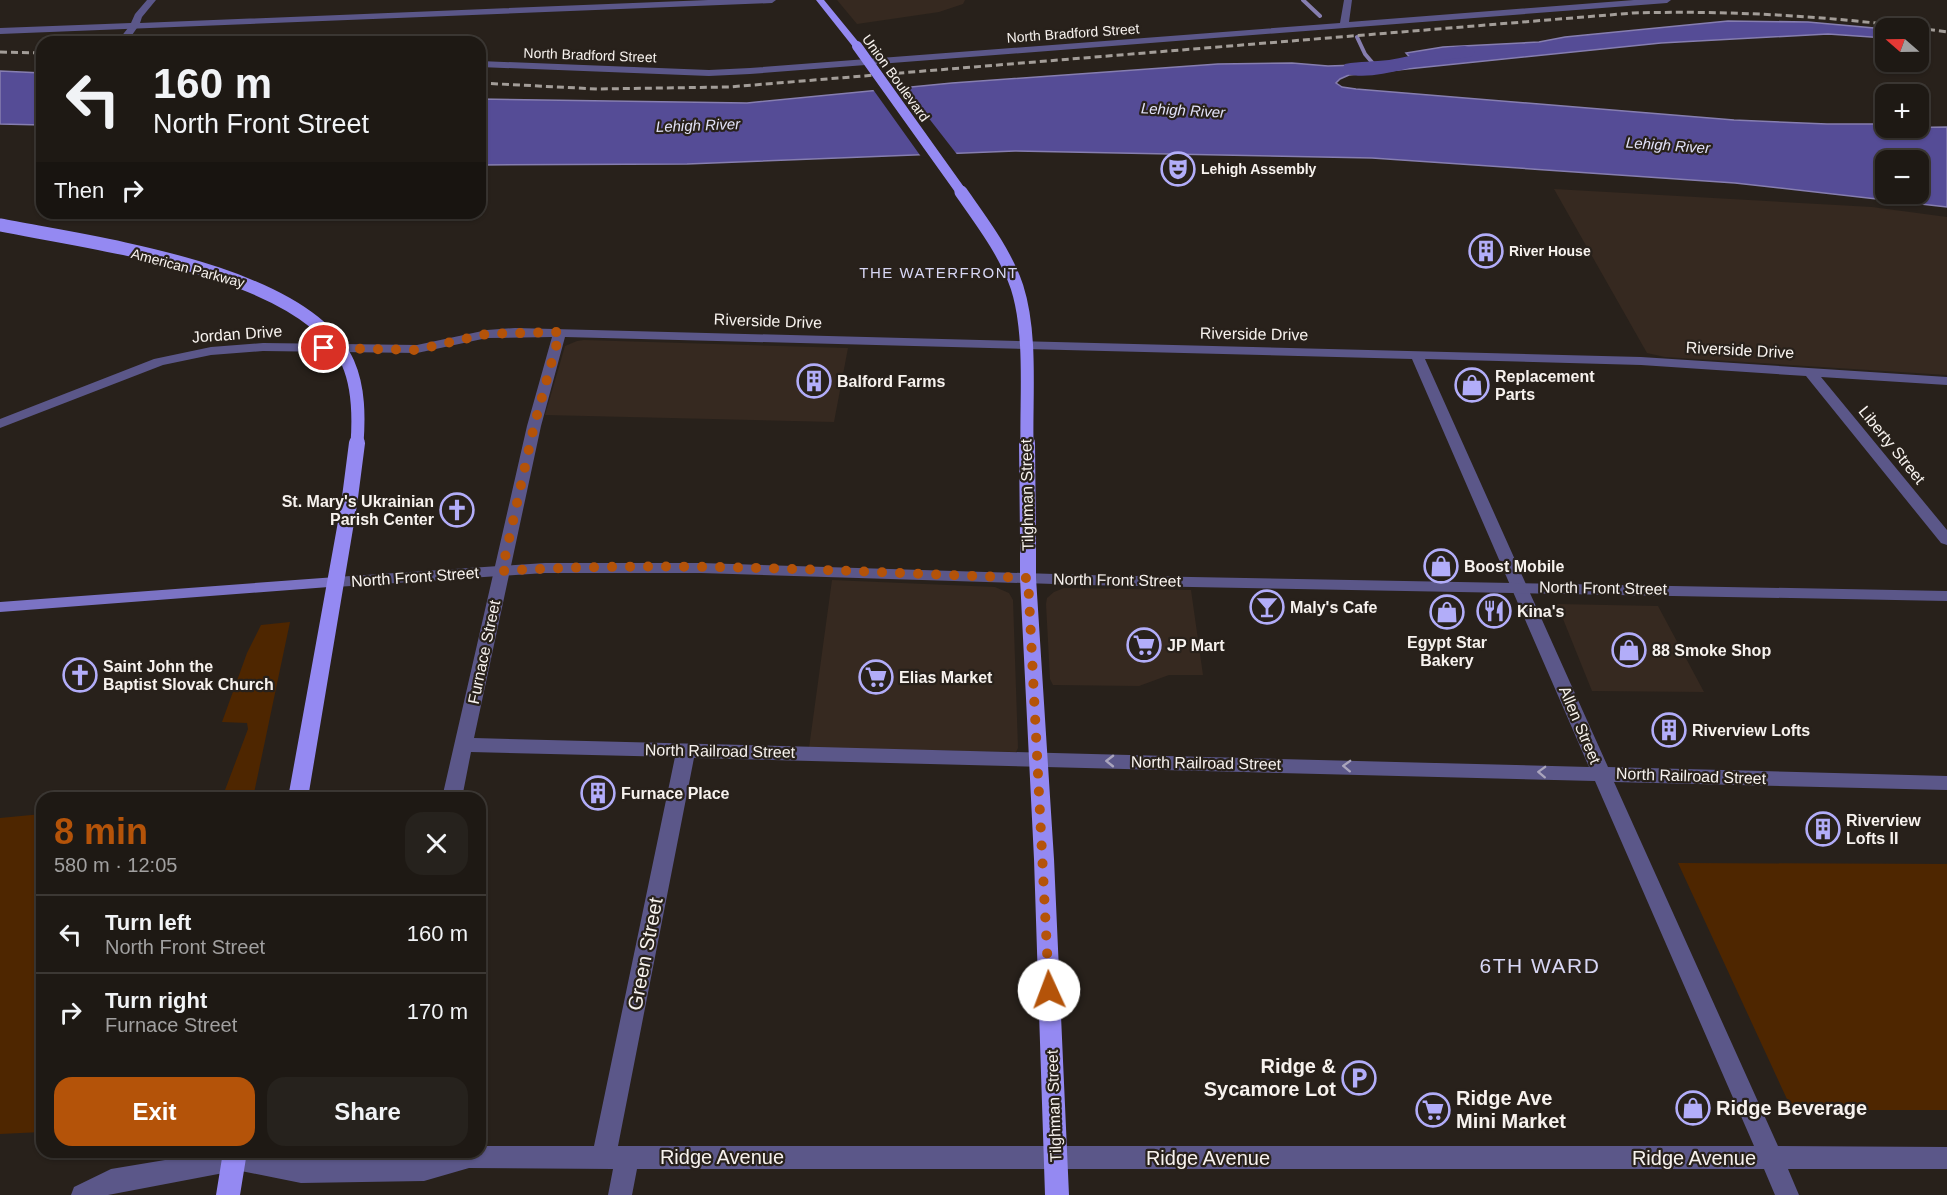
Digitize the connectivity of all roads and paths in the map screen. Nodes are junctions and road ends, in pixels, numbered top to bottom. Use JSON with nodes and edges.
{"nodes":[{"id":1,"x":152,"y":0,"type":"edge"},
{"id":2,"x":772,"y":0,"type":"edge"},
{"id":3,"x":820,"y":0,"type":"edge"},
{"id":4,"x":1347,"y":0,"type":"edge"},
{"id":5,"x":1667,"y":0,"type":"edge"},
{"id":6,"x":1592,"y":2,"type":"edge"},
{"id":7,"x":135,"y":25,"type":"junction"},
{"id":8,"x":1344,"y":25,"type":"junction"},
{"id":9,"x":0,"y":31,"type":"edge"},
{"id":10,"x":127,"y":36,"type":"edge"},
{"id":11,"x":486,"y":64,"type":"edge"},
{"id":12,"x":949,"y":174,"type":"joint"},
{"id":13,"x":0,"y":225,"type":"edge"},
{"id":14,"x":560,"y":332,"type":"junction"},
{"id":15,"x":1416,"y":354,"type":"junction"},
{"id":16,"x":1809,"y":371,"type":"junction"},
{"id":17,"x":1947,"y":381,"type":"edge"},
{"id":18,"x":0,"y":424,"type":"edge"},
{"id":19,"x":1947,"y":540,"type":"edge"},
{"id":20,"x":502,"y":571,"type":"junction"},
{"id":21,"x":1028,"y":578,"type":"junction"},
{"id":22,"x":336,"y":582,"type":"junction"},
{"id":23,"x":1520,"y":587,"type":"junction"},
{"id":24,"x":1947,"y":596,"type":"edge"},
{"id":25,"x":0,"y":607,"type":"edge"},
{"id":26,"x":464,"y":745,"type":"junction"},
{"id":27,"x":686,"y":750,"type":"junction"},
{"id":28,"x":1038,"y":760,"type":"junction"},
{"id":29,"x":1600,"y":774,"type":"junction"},
{"id":30,"x":1947,"y":783,"type":"edge"},
{"id":31,"x":299,"y":792,"type":"edge"},
{"id":32,"x":453,"y":792,"type":"edge"},
{"id":33,"x":486,"y":1154,"type":"edge"},
{"id":34,"x":615,"y":1157,"type":"junction"},
{"id":35,"x":224,"y":1158,"type":"edge"},
{"id":36,"x":234,"y":1158,"type":"edge"},
{"id":37,"x":243,"y":1158,"type":"edge"},
{"id":38,"x":453,"y":1158,"type":"edge"},
{"id":39,"x":1055,"y":1158,"type":"junction"},
{"id":40,"x":1771,"y":1158,"type":"junction"},
{"id":41,"x":1947,"y":1158,"type":"edge"},
{"id":42,"x":83,"y":1195,"type":"edge"},
{"id":43,"x":228,"y":1195,"type":"edge"},
{"id":44,"x":620,"y":1195,"type":"edge"},
{"id":45,"x":1057,"y":1195,"type":"edge"},
{"id":46,"x":1787,"y":1195,"type":"edge"}],
"edges":[{"from":1,"to":7,"type":"street"},
{"from":2,"to":7,"type":"street"},
{"from":3,"to":12,"type":"main road","name":"Union Boulevard","bridge":true},
{"from":4,"to":8,"type":"street"},
{"from":5,"to":6,"type":"street","name":"North Bradford Street"},
{"from":6,"to":8,"type":"street","name":"North Bradford Street"},
{"from":7,"to":9,"type":"street"},
{"from":7,"to":10,"type":"street"},
{"from":8,"to":11,"type":"street","name":"North Bradford Street"},
{"from":12,"to":21,"type":"main road","name":"Tilghman Street","bridge":true},
{"from":13,"to":22,"type":"main road","name":"American Parkway","bridge":true},
{"from":14,"to":15,"type":"street","name":"Riverside Drive"},
{"from":14,"to":18,"type":"street","name":"Jordan Drive"},
{"from":14,"to":20,"type":"street","name":"Furnace Street"},
{"from":15,"to":16,"type":"street","name":"Riverside Drive"},
{"from":15,"to":23,"type":"street","name":"Allen Street"},
{"from":16,"to":17,"type":"street","name":"Riverside Drive"},
{"from":16,"to":19,"type":"street","name":"Liberty Street"},
{"from":20,"to":21,"type":"street","name":"North Front Street"},
{"from":20,"to":22,"type":"street","name":"North Front Street"},
{"from":20,"to":26,"type":"street","name":"Furnace Street"},
{"from":21,"to":23,"type":"street","name":"North Front Street"},
{"from":21,"to":28,"type":"main road","name":"Tilghman Street"},
{"from":22,"to":25,"type":"main road","name":"North Front Street"},
{"from":22,"to":31,"type":"main road"},
{"from":23,"to":24,"type":"street","name":"North Front Street"},
{"from":23,"to":29,"type":"street","name":"Allen Street"},
{"from":26,"to":27,"type":"street","name":"North Railroad Street"},
{"from":26,"to":32,"type":"street","name":"Furnace Street"},
{"from":27,"to":28,"type":"street","name":"North Railroad Street"},
{"from":27,"to":34,"type":"street","name":"Green Street"},
{"from":29,"to":28,"type":"street","name":"North Railroad Street","one_way":true},
{"from":28,"to":39,"type":"main road","name":"Tilghman Street"},
{"from":29,"to":30,"type":"street","name":"North Railroad Street"},
{"from":29,"to":40,"type":"street","name":"Allen Street"},
{"from":33,"to":34,"type":"street","name":"Ridge Avenue"},
{"from":34,"to":39,"type":"street","name":"Ridge Avenue"},
{"from":34,"to":44,"type":"street","name":"Green Street"},
{"from":35,"to":42,"type":"street"},
{"from":36,"to":43,"type":"main road"},
{"from":37,"to":38,"type":"street","name":"Ridge Avenue"},
{"from":39,"to":40,"type":"street","name":"Ridge Avenue"},
{"from":39,"to":45,"type":"main road","name":"Tilghman Street"},
{"from":40,"to":41,"type":"street","name":"Ridge Avenue"},
{"from":40,"to":46,"type":"street","name":"Allen Street"}]}
